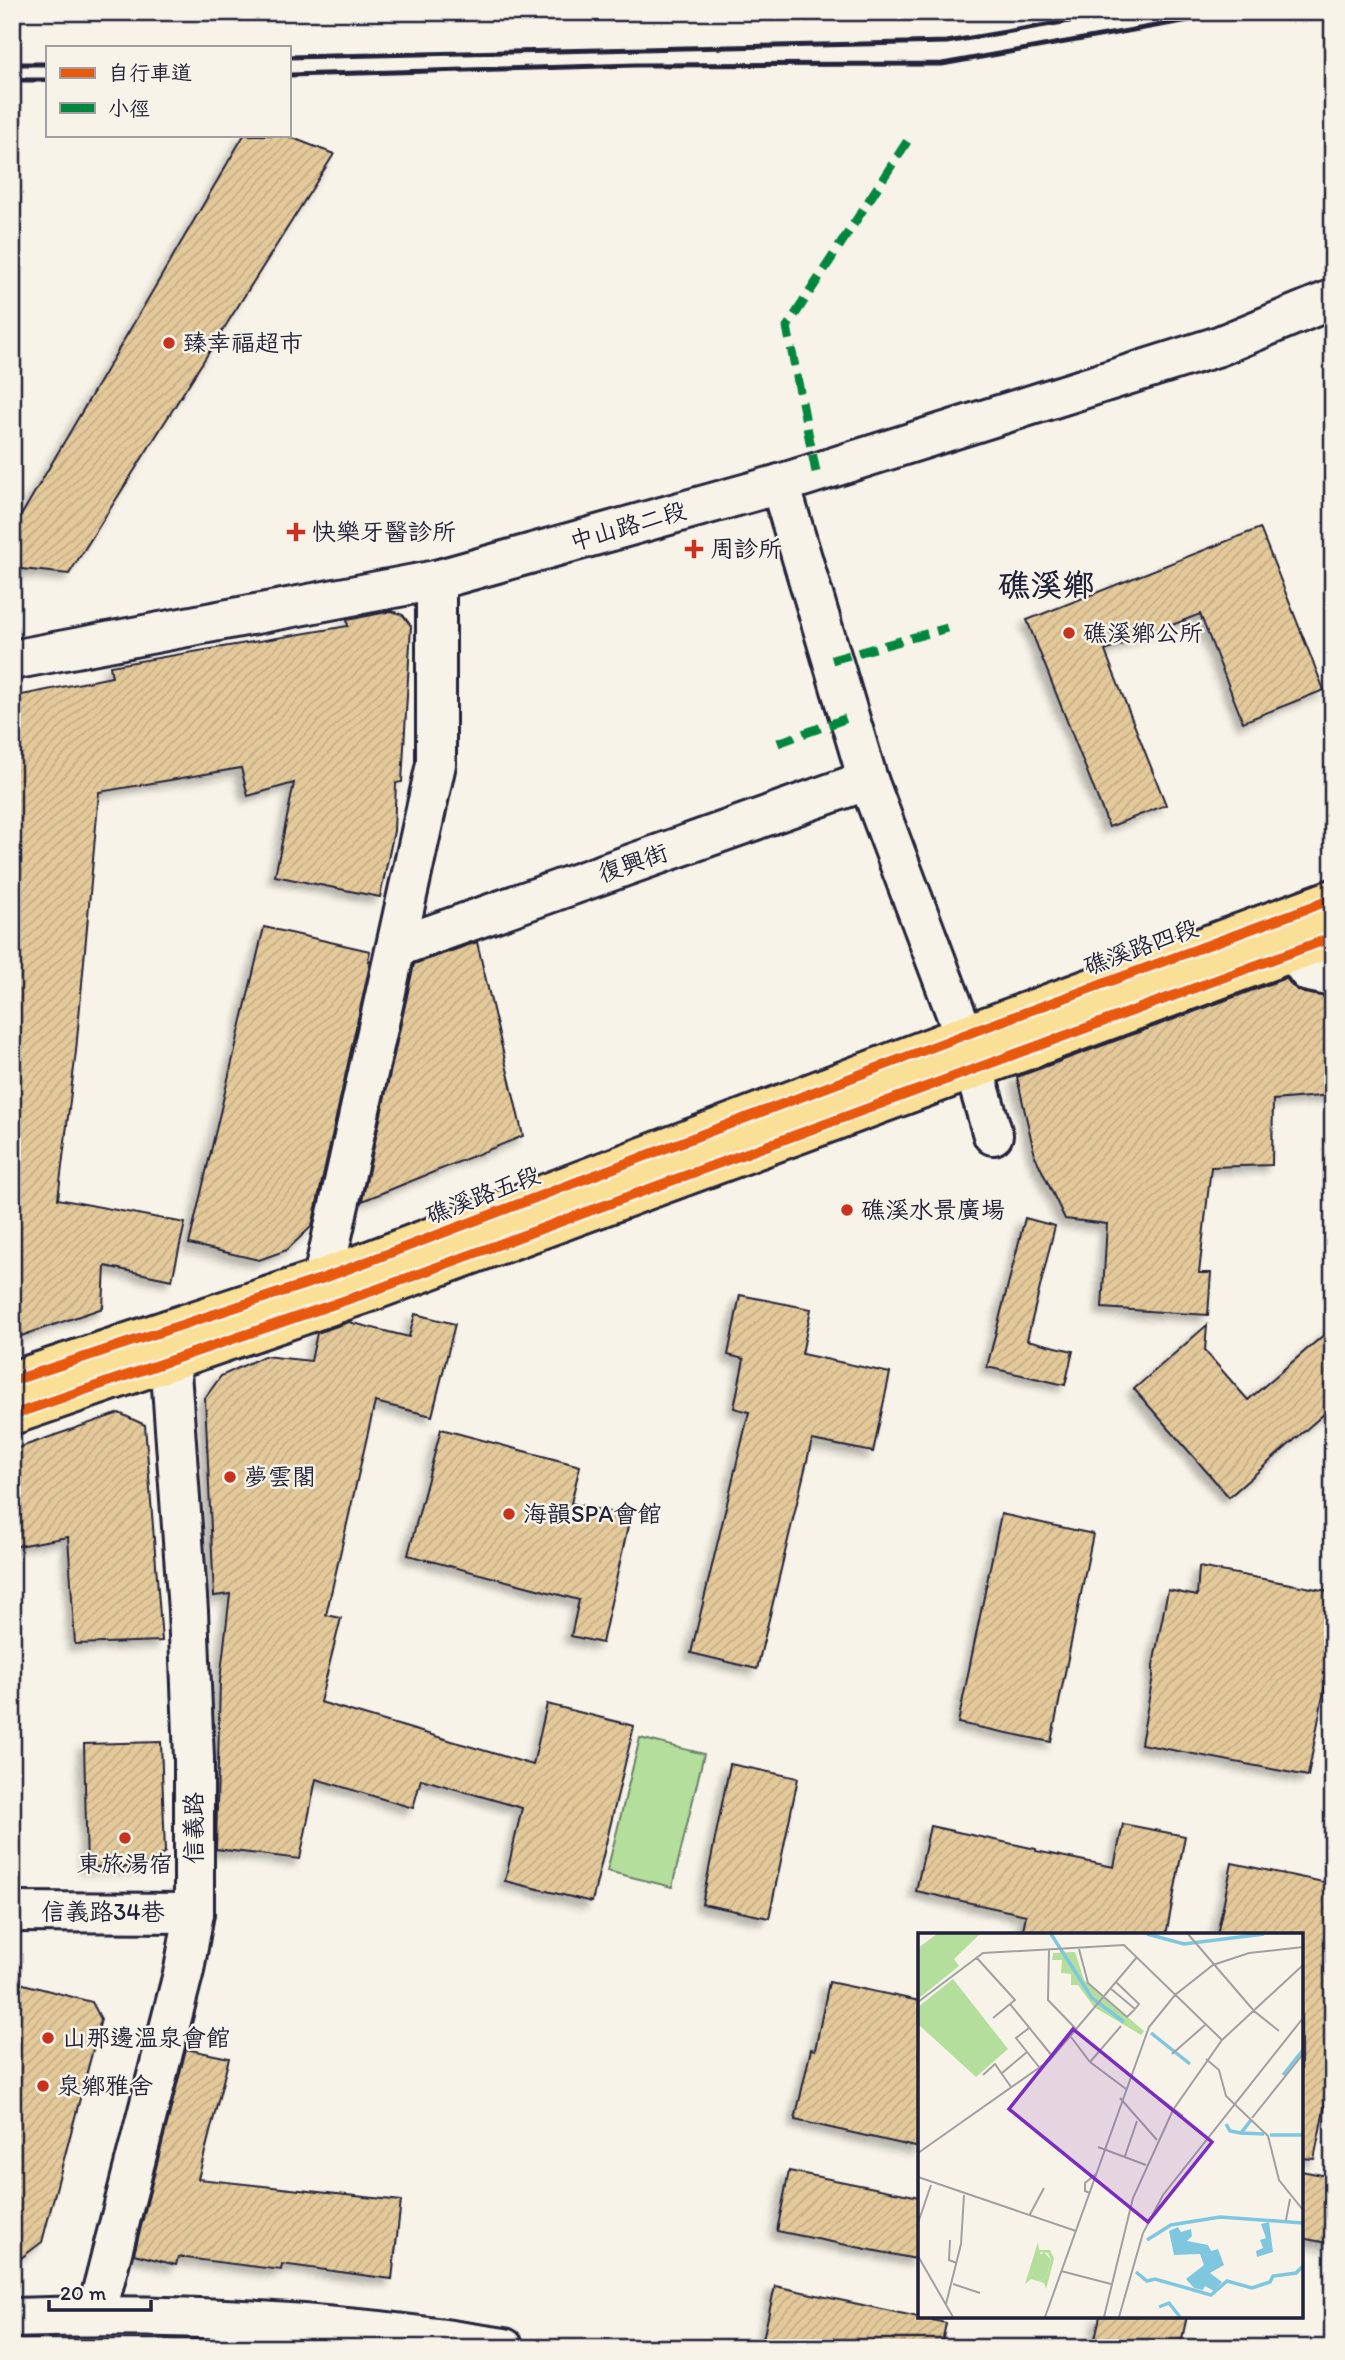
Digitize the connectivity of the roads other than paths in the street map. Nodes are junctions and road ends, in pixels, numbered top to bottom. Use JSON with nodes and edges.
{"nodes":[{"id":1,"x":1333,"y":299,"type":"edge"},
{"id":2,"x":780,"y":484,"type":"junction"},
{"id":3,"x":436,"y":580,"type":"junction"},
{"id":4,"x":12,"y":660,"type":"edge"},
{"id":5,"x":868,"y":780,"type":"junction"},
{"id":6,"x":1333,"y":899,"type":"edge"},
{"id":7,"x":1287,"y":935,"type":"junction"},
{"id":8,"x":1333,"y":937,"type":"edge"},
{"id":9,"x":397,"y":947,"type":"junction"},
{"id":10,"x":1333,"y":977,"type":"edge"},
{"id":11,"x":970,"y":1052,"type":"junction"},
{"id":12,"x":993,"y":1135,"type":"dead end"},
{"id":13,"x":320,"y":1294,"type":"junction"},
{"id":14,"x":169,"y":1345,"type":"junction"},
{"id":15,"x":12,"y":1381,"type":"edge"},
{"id":16,"x":12,"y":1415,"type":"edge"},
{"id":17,"x":12,"y":1912,"type":"edge"},
{"id":18,"x":194,"y":1913,"type":"junction"},
{"id":19,"x":96,"y":2315,"type":"junction"},
{"id":20,"x":12,"y":2318,"type":"edge"},
{"id":21,"x":442,"y":2343,"type":"edge"},
{"id":22,"x":504,"y":2348,"type":"edge"}],
"edges":[{"from":1,"to":2,"type":"street","name":"中山路二段"},
{"from":2,"to":3,"type":"street","name":"中山路二段"},
{"from":2,"to":5,"type":"street"},
{"from":3,"to":4,"type":"street","name":"中山路二段"},
{"from":3,"to":9,"type":"street"},
{"from":5,"to":9,"type":"street","name":"復興街"},
{"from":5,"to":11,"type":"street"},
{"from":6,"to":7,"type":"main road"},
{"from":7,"to":8,"type":"main road"},
{"from":7,"to":10,"type":"street"},
{"from":7,"to":11,"type":"main road"},
{"from":9,"to":13,"type":"street"},
{"from":11,"to":12,"type":"street"},
{"from":11,"to":13,"type":"main road","name":"礁溪路五段"},
{"from":13,"to":14,"type":"main road","name":"礁溪路五段"},
{"from":14,"to":15,"type":"main road","name":"礁溪路五段"},
{"from":14,"to":16,"type":"main road","name":"礁溪路五段"},
{"from":14,"to":18,"type":"street","name":"信義路"},
{"from":17,"to":18,"type":"street","name":"信義路34巷"},
{"from":18,"to":19,"type":"street","name":"信義路"},
{"from":19,"to":20,"type":"street"},
{"from":19,"to":21,"type":"street"},
{"from":21,"to":22,"type":"street"}]}
